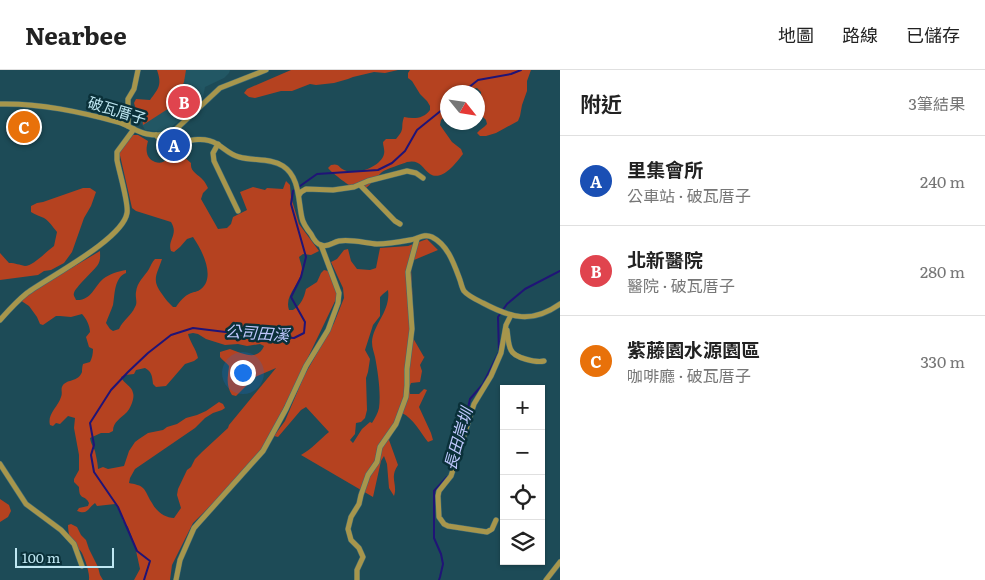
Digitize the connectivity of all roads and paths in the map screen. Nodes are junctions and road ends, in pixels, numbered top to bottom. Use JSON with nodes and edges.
{"nodes":[{"id":1,"x":138,"y":70,"type":"edge"},
{"id":2,"x":266,"y":70,"type":"edge"},
{"id":3,"x":0,"y":104,"type":"edge"},
{"id":4,"x":131,"y":127,"type":"junction"},
{"id":5,"x":156,"y":135,"type":"junction"},
{"id":6,"x":218,"y":144,"type":"junction"},
{"id":7,"x":422,"y":178,"type":"dead end"},
{"id":8,"x":360,"y":185,"type":"junction"},
{"id":9,"x":298,"y":194,"type":"junction"},
{"id":10,"x":238,"y":211,"type":"dead end"},
{"id":11,"x":400,"y":224,"type":"dead end"},
{"id":12,"x":417,"y":239,"type":"junction"},
{"id":13,"x":321,"y":245,"type":"junction"},
{"id":14,"x":560,"y":304,"type":"edge"},
{"id":15,"x":509,"y":314,"type":"junction"},
{"id":16,"x":0,"y":320,"type":"edge"},
{"id":17,"x":506,"y":325,"type":"junction"},
{"id":18,"x":544,"y":361,"type":"dead end"},
{"id":19,"x":0,"y":464,"type":"edge"},
{"id":20,"x":496,"y":520,"type":"dead end"},
{"id":21,"x":560,"y":562,"type":"edge"},
{"id":22,"x":82,"y":566,"type":"dead end"},
{"id":23,"x":176,"y":580,"type":"edge"},
{"id":24,"x":357,"y":580,"type":"edge"},
{"id":25,"x":546,"y":580,"type":"edge"}],
"edges":[{"from":1,"to":4,"type":"street"},
{"from":2,"to":5,"type":"street","name":"破瓦厝子"},
{"from":3,"to":4,"type":"street","name":"破瓦厝子"},
{"from":4,"to":5,"type":"street","name":"破瓦厝子"},
{"from":4,"to":16,"type":"street"},
{"from":5,"to":6,"type":"street"},
{"from":6,"to":9,"type":"street"},
{"from":6,"to":10,"type":"street"},
{"from":7,"to":8,"type":"street"},
{"from":8,"to":9,"type":"street"},
{"from":8,"to":11,"type":"street"},
{"from":9,"to":13,"type":"street"},
{"from":12,"to":13,"type":"street"},
{"from":12,"to":15,"type":"street"},
{"from":12,"to":24,"type":"street"},
{"from":13,"to":23,"type":"street"},
{"from":14,"to":15,"type":"street"},
{"from":15,"to":17,"type":"street"},
{"from":17,"to":18,"type":"street"},
{"from":17,"to":20,"type":"street"},
{"from":19,"to":22,"type":"street"},
{"from":21,"to":25,"type":"street"}]}
